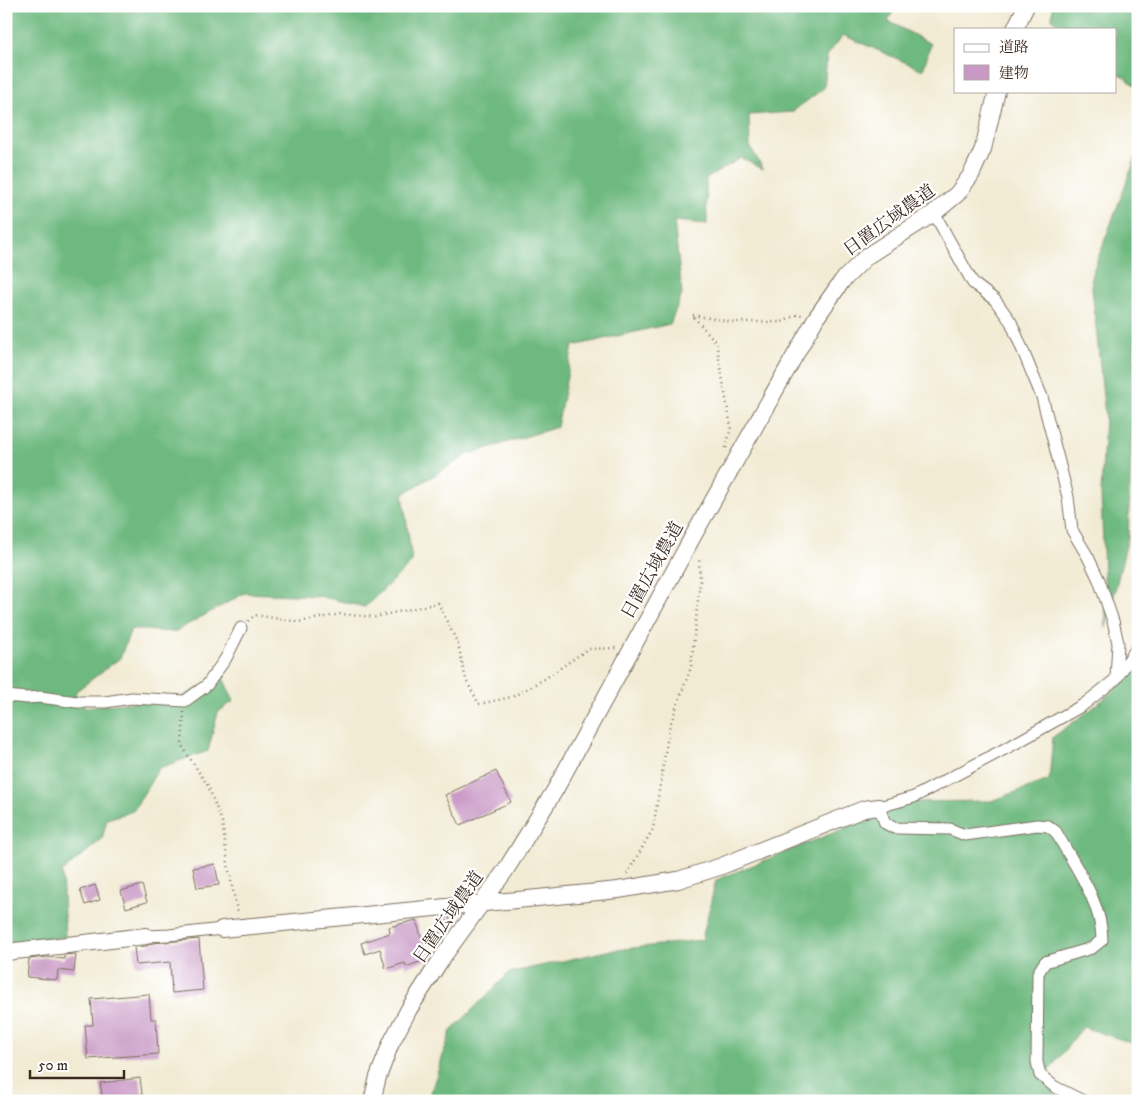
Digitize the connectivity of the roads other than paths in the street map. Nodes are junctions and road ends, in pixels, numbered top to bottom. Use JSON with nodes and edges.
{"nodes":[{"id":1,"x":1026,"y":6,"type":"edge"},
{"id":2,"x":1015,"y":28,"type":"edge"},
{"id":3,"x":997,"y":92,"type":"edge"},
{"id":4,"x":934,"y":213,"type":"junction"},
{"id":5,"x":241,"y":628,"type":"road end"},
{"id":6,"x":1138,"y":646,"type":"edge"},
{"id":7,"x":1116,"y":679,"type":"junction"},
{"id":8,"x":6,"y":696,"type":"edge"},
{"id":9,"x":878,"y":807,"type":"junction"},
{"id":10,"x":481,"y":904,"type":"junction"},
{"id":11,"x":222,"y":929,"type":"joint"},
{"id":12,"x":146,"y":936,"type":"joint"},
{"id":13,"x":6,"y":952,"type":"edge"},
{"id":14,"x":372,"y":1101,"type":"edge"},
{"id":15,"x":1083,"y":1101,"type":"edge"}],
"edges":[{"from":1,"to":2,"type":"street"},
{"from":3,"to":4,"type":"street","name":"日置広域農道"},
{"from":4,"to":7,"type":"street"},
{"from":4,"to":10,"type":"street","name":"日置広域農道"},
{"from":5,"to":8,"type":"street"},
{"from":6,"to":7,"type":"street"},
{"from":7,"to":9,"type":"street"},
{"from":9,"to":10,"type":"street"},
{"from":9,"to":15,"type":"street"},
{"from":10,"to":11,"type":"street"},
{"from":10,"to":14,"type":"street","name":"日置広域農道"},
{"from":11,"to":12,"type":"street"},
{"from":12,"to":13,"type":"street"}]}
